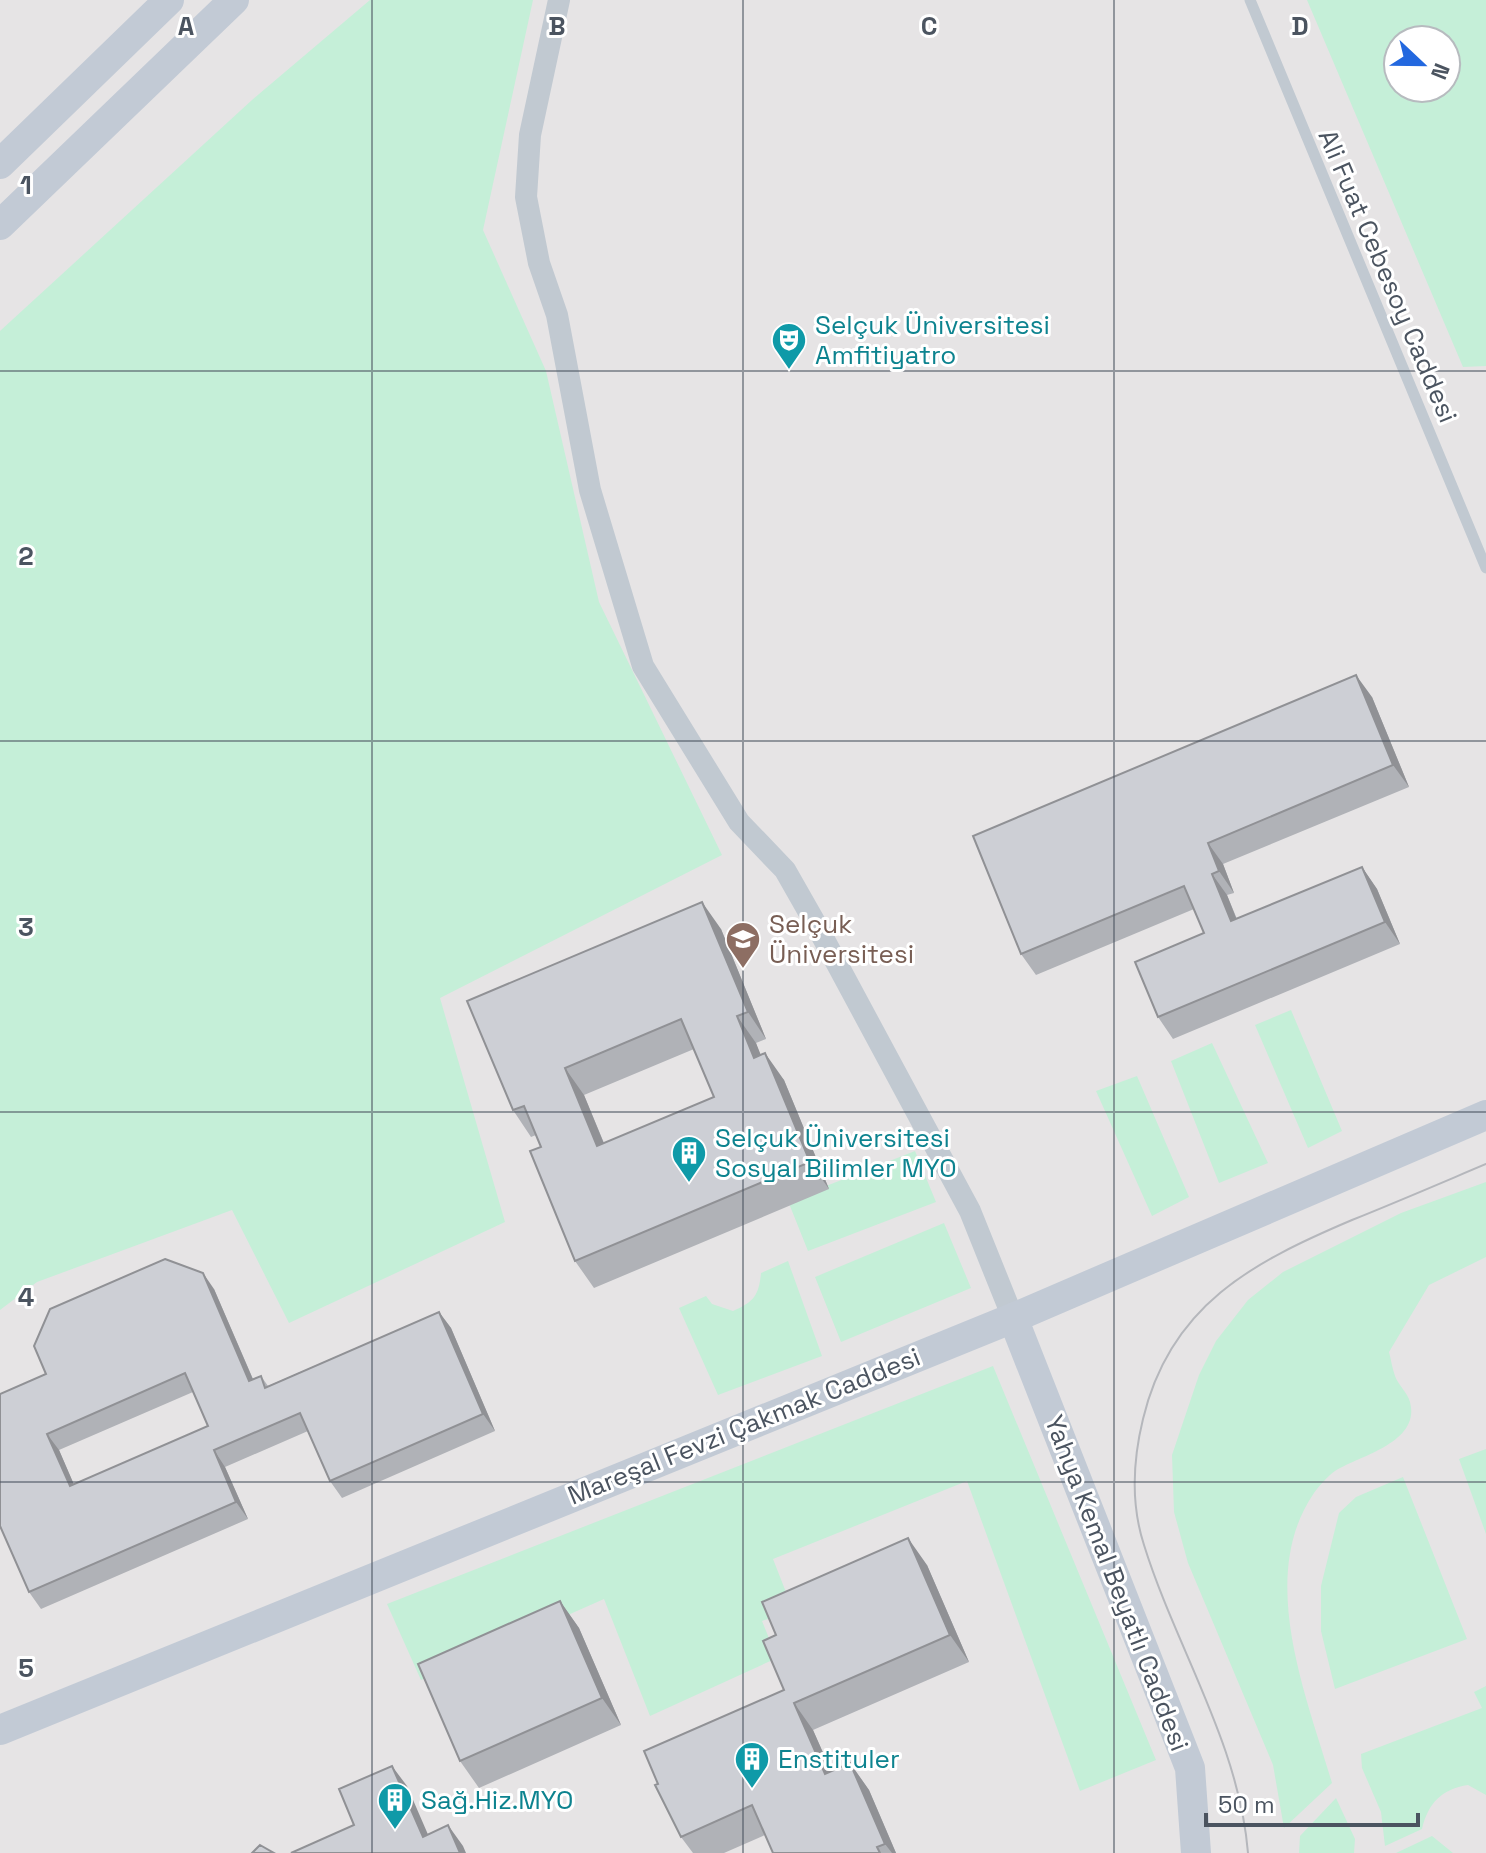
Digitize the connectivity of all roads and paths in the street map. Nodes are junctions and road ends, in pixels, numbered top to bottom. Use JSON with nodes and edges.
{"nodes":[{"id":1,"x":169,"y":0,"type":"edge"},
{"id":2,"x":234,"y":0,"type":"edge"},
{"id":3,"x":559,"y":0,"type":"edge"},
{"id":4,"x":1250,"y":0,"type":"edge"},
{"id":5,"x":0,"y":164,"type":"edge"},
{"id":6,"x":0,"y":225,"type":"edge"},
{"id":7,"x":1486,"y":568,"type":"edge"},
{"id":8,"x":1486,"y":1115,"type":"edge"},
{"id":9,"x":1013,"y":1318,"type":"junction"},
{"id":10,"x":0,"y":1730,"type":"edge"},
{"id":11,"x":1196,"y":1853,"type":"edge"}],
"edges":[{"from":1,"to":5,"type":"street"},
{"from":2,"to":6,"type":"street"},
{"from":3,"to":9,"type":"street"},
{"from":4,"to":7,"type":"lane","name":"Ali Fuat Cebesoy Caddesi"},
{"from":8,"to":9,"type":"street","name":"Mareşal Fevzi Çakmak Caddesi"},
{"from":9,"to":10,"type":"street","name":"Mareşal Fevzi Çakmak Caddesi"},
{"from":9,"to":11,"type":"street","name":"Yahya Kemal Beyatlı Caddesi"}]}
